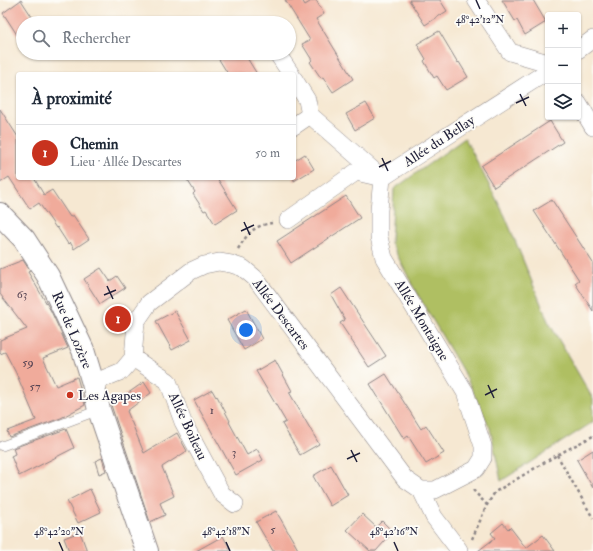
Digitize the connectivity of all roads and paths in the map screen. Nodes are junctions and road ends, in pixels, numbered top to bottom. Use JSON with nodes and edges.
{"nodes":[{"id":1,"x":476,"y":0,"type":"edge"},
{"id":2,"x":593,"y":39,"type":"edge"},
{"id":3,"x":581,"y":48,"type":"edge"},
{"id":4,"x":282,"y":60,"type":"edge"},
{"id":5,"x":545,"y":62,"type":"edge"},
{"id":6,"x":290,"y":72,"type":"edge"},
{"id":7,"x":545,"y":73,"type":"edge"},
{"id":8,"x":296,"y":82,"type":"edge"},
{"id":9,"x":581,"y":107,"type":"edge"},
{"id":10,"x":310,"y":116,"type":"junction"},
{"id":11,"x":296,"y":125,"type":"edge"},
{"id":12,"x":593,"y":127,"type":"edge"},
{"id":13,"x":382,"y":178,"type":"junction"},
{"id":14,"x":0,"y":214,"type":"edge"},
{"id":15,"x":288,"y":220,"type":"joint"},
{"id":16,"x":230,"y":264,"type":"junction"},
{"id":17,"x":133,"y":358,"type":"junction"},
{"id":18,"x":93,"y":383,"type":"junction"},
{"id":19,"x":99,"y":410,"type":"junction"},
{"id":20,"x":593,"y":436,"type":"edge"},
{"id":21,"x":2,"y":446,"type":"dead end"},
{"id":22,"x":557,"y":455,"type":"junction"},
{"id":23,"x":462,"y":476,"type":"junction"},
{"id":24,"x":421,"y":490,"type":"junction"},
{"id":25,"x":235,"y":504,"type":"dead end"},
{"id":26,"x":487,"y":505,"type":"junction"},
{"id":27,"x":593,"y":518,"type":"edge"},
{"id":28,"x":464,"y":547,"type":"edge"},
{"id":29,"x":147,"y":551,"type":"edge"}],
"edges":[{"from":1,"to":5,"type":"street"},
{"from":2,"to":3,"type":"street"},
{"from":4,"to":6,"type":"street"},
{"from":7,"to":13,"type":"street","name":"Allée du Bellay"},
{"from":8,"to":10,"type":"street"},
{"from":9,"to":12,"type":"street"},
{"from":10,"to":11,"type":"street"},
{"from":10,"to":13,"type":"street"},
{"from":13,"to":15,"type":"street"},
{"from":13,"to":23,"type":"street","name":"Allée Montaigne"},
{"from":14,"to":18,"type":"street","name":"Rue de Lozère"},
{"from":15,"to":16,"type":"path"},
{"from":16,"to":17,"type":"street","name":"Allée Descartes"},
{"from":16,"to":24,"type":"street","name":"Allée Descartes"},
{"from":17,"to":18,"type":"street"},
{"from":17,"to":25,"type":"street","name":"Allée Boileau"},
{"from":18,"to":19,"type":"street","name":"Rue de Lozère"},
{"from":19,"to":21,"type":"lane"},
{"from":19,"to":29,"type":"street","name":"Rue de Lozère"},
{"from":20,"to":22,"type":"path"},
{"from":22,"to":26,"type":"path"},
{"from":22,"to":27,"type":"path"},
{"from":23,"to":24,"type":"street"},
{"from":23,"to":26,"type":"path"},
{"from":24,"to":28,"type":"street"},
{"from":26,"to":28,"type":"path"}]}
